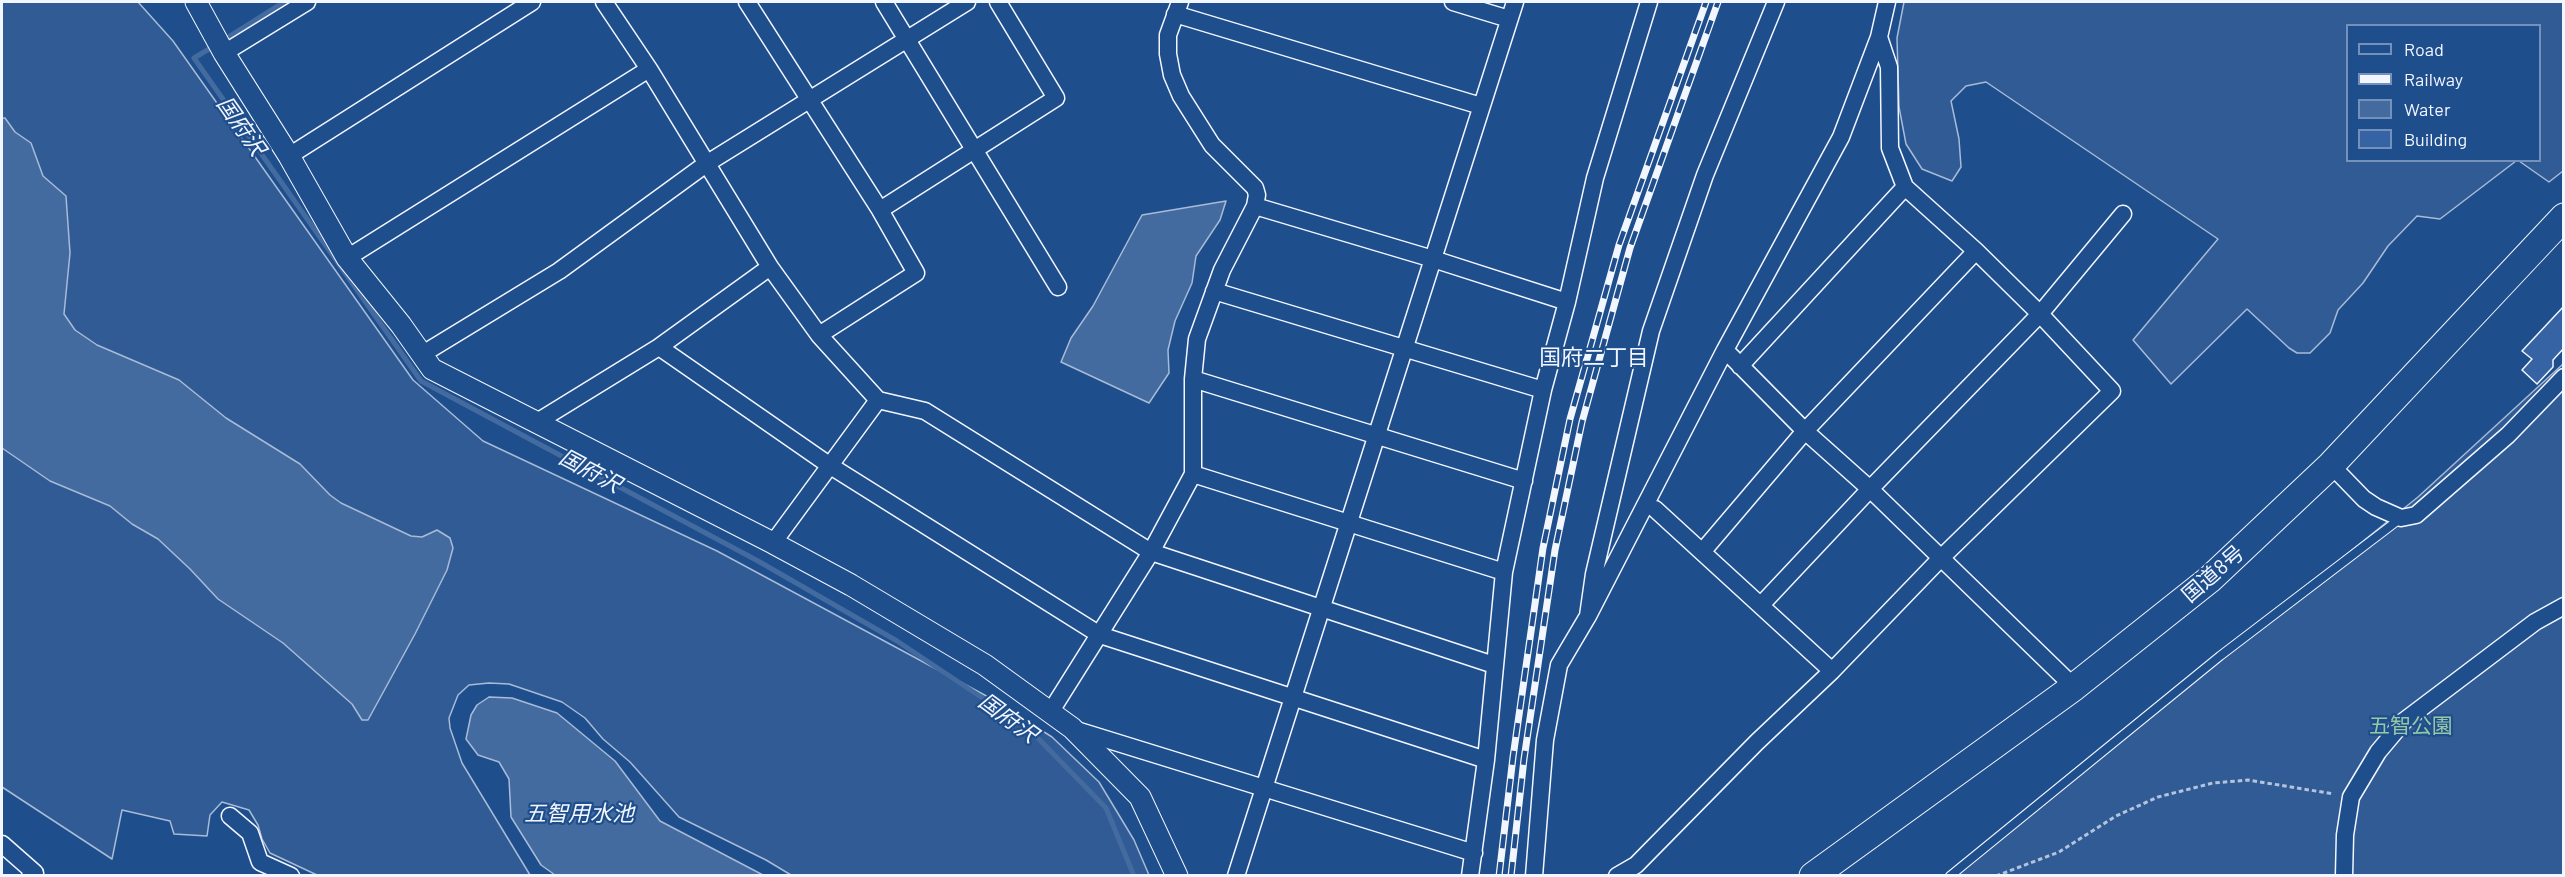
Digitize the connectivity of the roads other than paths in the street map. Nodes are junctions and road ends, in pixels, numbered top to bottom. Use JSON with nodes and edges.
{"nodes":[{"id":1,"x":196,"y":2,"type":"edge"},
{"id":2,"x":307,"y":2,"type":"edge"},
{"id":3,"x":532,"y":2,"type":"edge"},
{"id":4,"x":604,"y":2,"type":"edge"},
{"id":5,"x":747,"y":2,"type":"edge"},
{"id":6,"x":884,"y":2,"type":"edge"},
{"id":7,"x":967,"y":2,"type":"edge"},
{"id":8,"x":998,"y":2,"type":"edge"},
{"id":9,"x":1453,"y":2,"type":"edge"},
{"id":10,"x":1515,"y":2,"type":"edge"},
{"id":11,"x":1649,"y":2,"type":"edge"},
{"id":12,"x":1776,"y":2,"type":"edge"},
{"id":13,"x":1887,"y":2,"type":"edge"},
{"id":14,"x":1177,"y":8,"type":"edge"},
{"id":15,"x":1509,"y":19,"type":"junction"},
{"id":16,"x":1879,"y":37,"type":"junction"},
{"id":17,"x":909,"y":39,"type":"junction"},
{"id":18,"x":224,"y":53,"type":"junction"},
{"id":19,"x":649,"y":69,"type":"junction"},
{"id":20,"x":809,"y":100,"type":"junction"},
{"id":21,"x":1481,"y":106,"type":"junction"},
{"id":22,"x":973,"y":150,"type":"junction"},
{"id":23,"x":290,"y":156,"type":"junction"},
{"id":24,"x":706,"y":164,"type":"junction"},
{"id":25,"x":1905,"y":187,"type":"junction"},
{"id":26,"x":1255,"y":206,"type":"junction"},
{"id":27,"x":880,"y":210,"type":"junction"},
{"id":28,"x":2123,"y":214,"type":"dead end"},
{"id":29,"x":2564,"y":217,"type":"edge"},
{"id":30,"x":1976,"y":251,"type":"junction"},
{"id":31,"x":347,"y":258,"type":"junction"},
{"id":32,"x":1433,"y":259,"type":"junction"},
{"id":33,"x":770,"y":267,"type":"junction"},
{"id":34,"x":1058,"y":287,"type":"dead end"},
{"id":35,"x":1214,"y":291,"type":"junction"},
{"id":36,"x":1567,"y":302,"type":"junction"},
{"id":37,"x":2040,"y":314,"type":"junction"},
{"id":38,"x":819,"y":335,"type":"junction"},
{"id":39,"x":659,"y":347,"type":"junction"},
{"id":40,"x":1405,"y":347,"type":"junction"},
{"id":41,"x":1725,"y":350,"type":"junction"},
{"id":42,"x":421,"y":355,"type":"junction"},
{"id":43,"x":1740,"y":366,"type":"junction"},
{"id":44,"x":2564,"y":377,"type":"edge"},
{"id":45,"x":1194,"y":378,"type":"junction"},
{"id":46,"x":1543,"y":390,"type":"junction"},
{"id":47,"x":878,"y":400,"type":"junction"},
{"id":48,"x":537,"y":422,"type":"junction"},
{"id":49,"x":1805,"y":431,"type":"junction"},
{"id":50,"x":1377,"y":435,"type":"junction"},
{"id":51,"x":829,"y":465,"type":"junction"},
{"id":52,"x":2331,"y":465,"type":"junction"},
{"id":53,"x":1193,"y":474,"type":"junction"},
{"id":54,"x":1524,"y":481,"type":"junction"},
{"id":55,"x":1870,"y":489,"type":"junction"},
{"id":56,"x":1654,"y":509,"type":"dead end"},
{"id":57,"x":2401,"y":518,"type":"junction"},
{"id":58,"x":1348,"y":523,"type":"junction"},
{"id":59,"x":773,"y":543,"type":"junction"},
{"id":60,"x":1151,"y":552,"type":"junction"},
{"id":61,"x":1702,"y":552,"type":"junction"},
{"id":62,"x":1941,"y":558,"type":"junction"},
{"id":63,"x":1504,"y":572,"type":"junction"},
{"id":64,"x":1761,"y":605,"type":"junction"},
{"id":65,"x":2564,"y":606,"type":"edge"},
{"id":66,"x":1321,"y":608,"type":"junction"},
{"id":67,"x":1588,"y":616,"type":"junction"},
{"id":68,"x":1100,"y":635,"type":"junction"},
{"id":69,"x":1494,"y":665,"type":"junction"},
{"id":70,"x":1832,"y":671,"type":"junction"},
{"id":71,"x":2074,"y":687,"type":"junction"},
{"id":72,"x":1293,"y":697,"type":"junction"},
{"id":73,"x":1051,"y":711,"type":"junction"},
{"id":74,"x":1072,"y":728,"type":"junction"},
{"id":75,"x":1486,"y":760,"type":"junction"},
{"id":76,"x":1264,"y":787,"type":"junction"},
{"id":77,"x":230,"y":816,"type":"dead end"},
{"id":78,"x":2,"y":844,"type":"edge"},
{"id":79,"x":1473,"y":853,"type":"junction"},
{"id":80,"x":30,"y":876,"type":"edge"},
{"id":81,"x":291,"y":876,"type":"edge"},
{"id":82,"x":1177,"y":876,"type":"edge"},
{"id":83,"x":1236,"y":876,"type":"edge"},
{"id":84,"x":1470,"y":876,"type":"edge"},
{"id":85,"x":1534,"y":876,"type":"edge"},
{"id":86,"x":1617,"y":876,"type":"edge"},
{"id":87,"x":1813,"y":876,"type":"edge"},
{"id":88,"x":1950,"y":876,"type":"edge"},
{"id":89,"x":2344,"y":876,"type":"edge"}],
"edges":[{"from":1,"to":18,"type":"street"},
{"from":2,"to":18,"type":"street"},
{"from":3,"to":23,"type":"street"},
{"from":4,"to":19,"type":"street"},
{"from":5,"to":20,"type":"street"},
{"from":6,"to":17,"type":"street"},
{"from":7,"to":17,"type":"street"},
{"from":8,"to":22,"type":"street"},
{"from":9,"to":15,"type":"street"},
{"from":10,"to":15,"type":"street"},
{"from":11,"to":36,"type":"street"},
{"from":12,"to":67,"type":"street"},
{"from":13,"to":16,"type":"street"},
{"from":14,"to":21,"type":"street"},
{"from":14,"to":26,"type":"street"},
{"from":15,"to":21,"type":"street"},
{"from":16,"to":25,"type":"street"},
{"from":16,"to":41,"type":"street"},
{"from":17,"to":20,"type":"street"},
{"from":17,"to":22,"type":"street"},
{"from":18,"to":23,"type":"street"},
{"from":19,"to":24,"type":"street"},
{"from":19,"to":31,"type":"street"},
{"from":20,"to":24,"type":"street"},
{"from":20,"to":27,"type":"street"},
{"from":21,"to":32,"type":"street"},
{"from":22,"to":27,"type":"street"},
{"from":22,"to":34,"type":"street"},
{"from":23,"to":31,"type":"street"},
{"from":24,"to":33,"type":"street"},
{"from":24,"to":42,"type":"street"},
{"from":25,"to":30,"type":"street"},
{"from":25,"to":43,"type":"street"},
{"from":26,"to":32,"type":"street"},
{"from":26,"to":35,"type":"street"},
{"from":27,"to":38,"type":"street"},
{"from":28,"to":37,"type":"street"},
{"from":29,"to":52,"type":"highway","name":"国道8号"},
{"from":30,"to":37,"type":"street"},
{"from":30,"to":49,"type":"street"},
{"from":31,"to":42,"type":"street"},
{"from":32,"to":36,"type":"street"},
{"from":32,"to":40,"type":"street"},
{"from":33,"to":38,"type":"street"},
{"from":33,"to":39,"type":"street"},
{"from":35,"to":40,"type":"street"},
{"from":35,"to":45,"type":"street"},
{"from":36,"to":46,"type":"street"},
{"from":37,"to":55,"type":"street"},
{"from":37,"to":62,"type":"street"},
{"from":38,"to":47,"type":"street"},
{"from":39,"to":48,"type":"street"},
{"from":39,"to":51,"type":"street"},
{"from":40,"to":46,"type":"street"},
{"from":40,"to":50,"type":"street"},
{"from":41,"to":43,"type":"street"},
{"from":41,"to":67,"type":"street"},
{"from":42,"to":48,"type":"street"},
{"from":43,"to":49,"type":"street"},
{"from":44,"to":57,"type":"street"},
{"from":45,"to":50,"type":"street"},
{"from":45,"to":53,"type":"street"},
{"from":46,"to":54,"type":"street"},
{"from":47,"to":51,"type":"street"},
{"from":47,"to":60,"type":"street"},
{"from":48,"to":59,"type":"street"},
{"from":49,"to":55,"type":"street"},
{"from":49,"to":61,"type":"street"},
{"from":50,"to":54,"type":"street"},
{"from":50,"to":58,"type":"street"},
{"from":51,"to":59,"type":"street"},
{"from":51,"to":68,"type":"street"},
{"from":52,"to":57,"type":"street"},
{"from":52,"to":71,"type":"highway","name":"国道8号"},
{"from":53,"to":58,"type":"street"},
{"from":53,"to":60,"type":"street"},
{"from":54,"to":63,"type":"street"},
{"from":55,"to":62,"type":"street"},
{"from":55,"to":64,"type":"street"},
{"from":56,"to":61,"type":"street"},
{"from":57,"to":88,"type":"lane"},
{"from":58,"to":63,"type":"street"},
{"from":58,"to":66,"type":"street"},
{"from":59,"to":73,"type":"street"},
{"from":60,"to":66,"type":"street"},
{"from":60,"to":68,"type":"street"},
{"from":61,"to":64,"type":"street"},
{"from":62,"to":70,"type":"street"},
{"from":62,"to":71,"type":"street"},
{"from":63,"to":69,"type":"street"},
{"from":64,"to":70,"type":"street"},
{"from":65,"to":89,"type":"street"},
{"from":66,"to":69,"type":"street"},
{"from":66,"to":72,"type":"street"},
{"from":67,"to":85,"type":"street"},
{"from":68,"to":72,"type":"street"},
{"from":68,"to":73,"type":"street"},
{"from":69,"to":75,"type":"street"},
{"from":70,"to":86,"type":"street"},
{"from":71,"to":87,"type":"highway","name":"国道8号"},
{"from":72,"to":75,"type":"street"},
{"from":72,"to":76,"type":"street"},
{"from":73,"to":74,"type":"street"},
{"from":74,"to":76,"type":"street"},
{"from":74,"to":82,"type":"street"},
{"from":75,"to":79,"type":"street"},
{"from":76,"to":79,"type":"street"},
{"from":76,"to":83,"type":"street"},
{"from":77,"to":81,"type":"street"},
{"from":78,"to":80,"type":"street"},
{"from":79,"to":84,"type":"street"}]}
